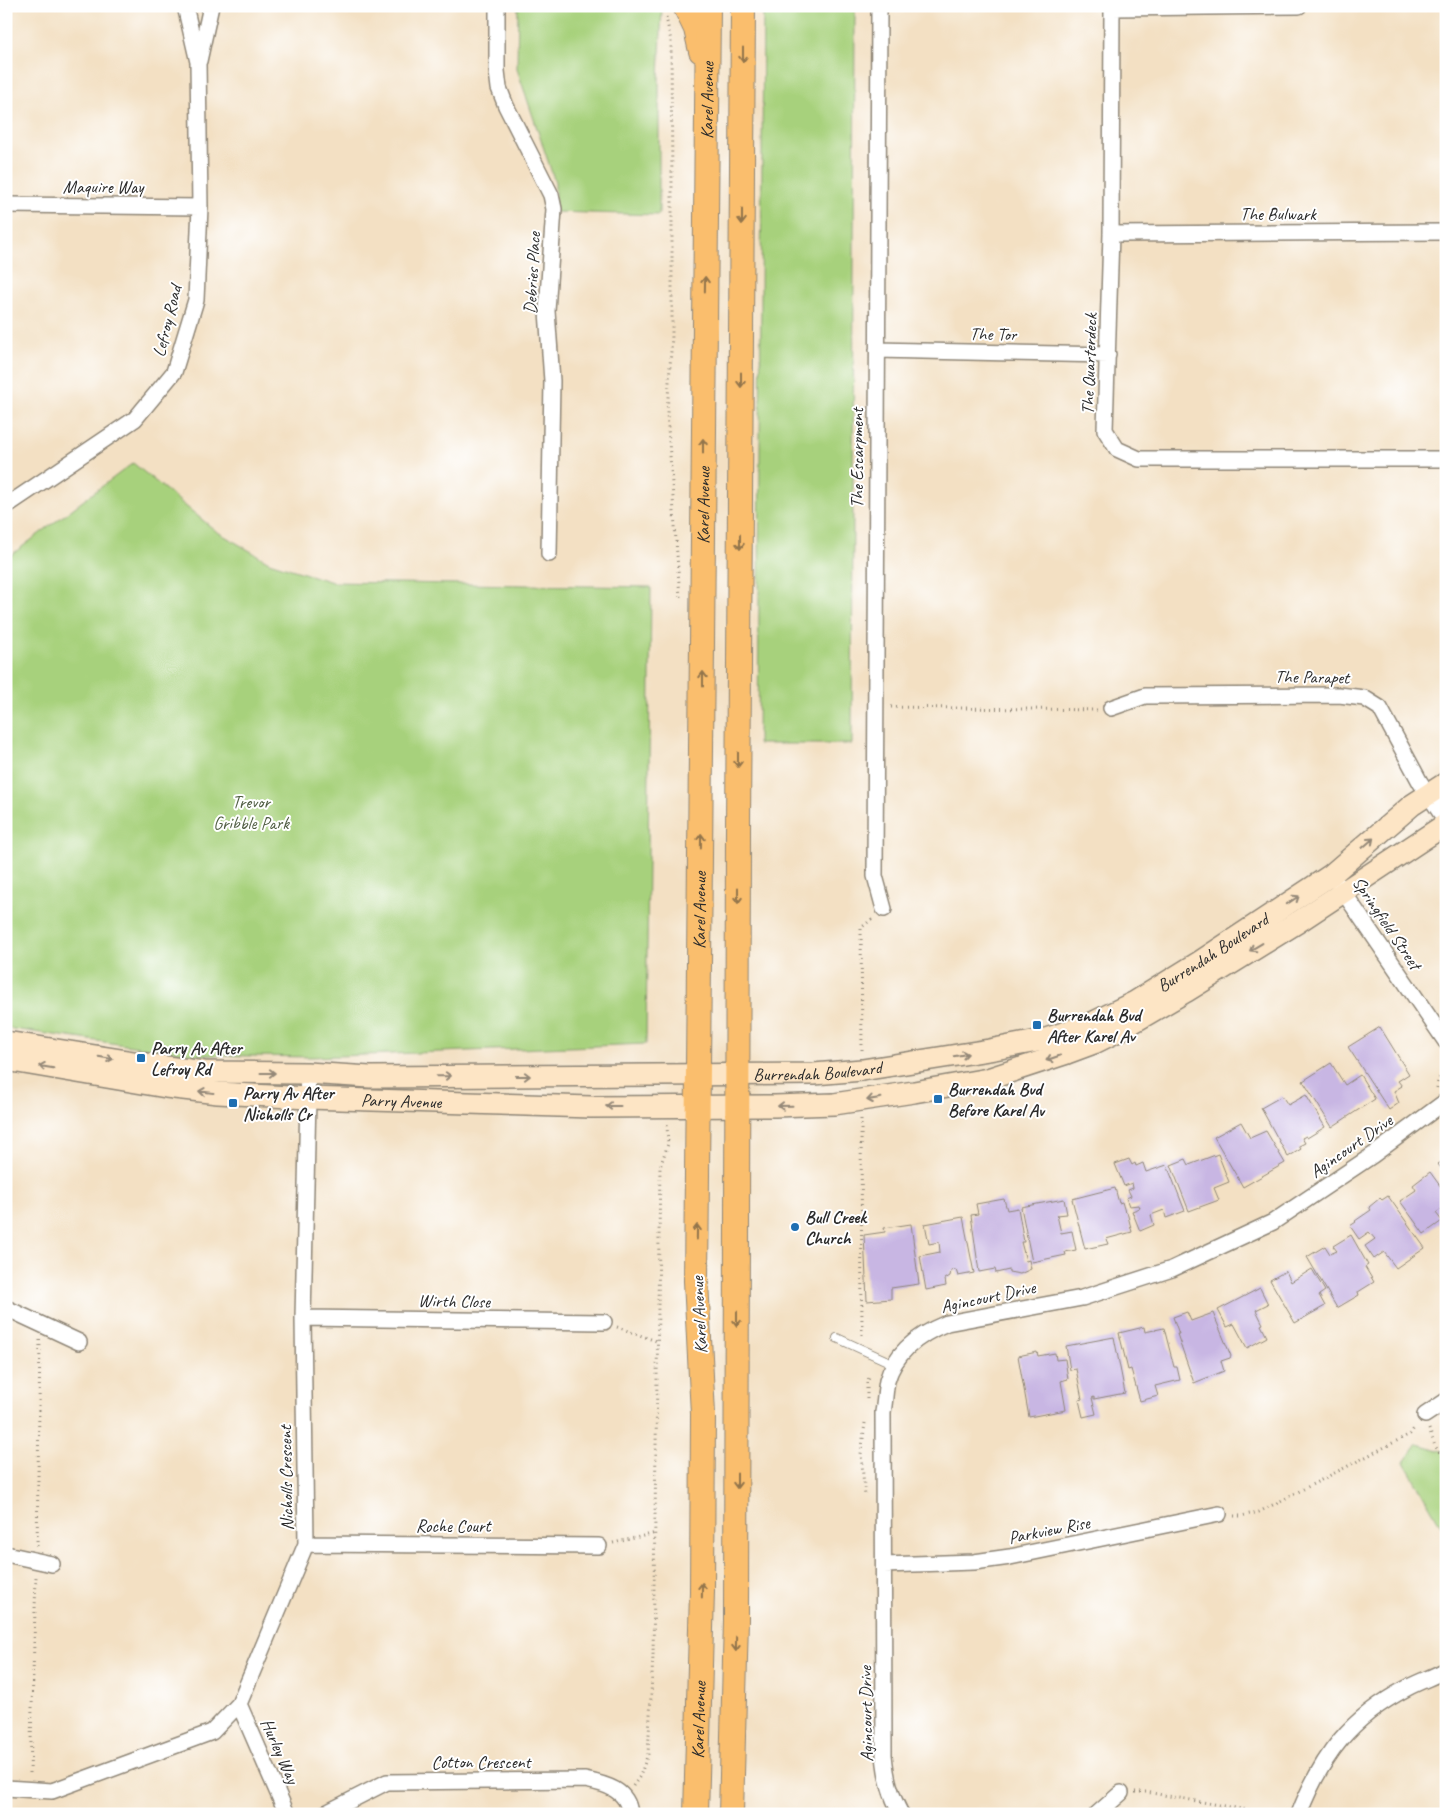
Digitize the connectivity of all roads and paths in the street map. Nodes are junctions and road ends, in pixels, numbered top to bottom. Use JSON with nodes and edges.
{"nodes":[{"id":1,"x":185,"y":6,"type":"edge"},
{"id":2,"x":211,"y":6,"type":"edge"},
{"id":3,"x":497,"y":6,"type":"edge"},
{"id":4,"x":708,"y":6,"type":"edge"},
{"id":5,"x":743,"y":6,"type":"edge"},
{"id":6,"x":878,"y":6,"type":"edge"},
{"id":7,"x":1299,"y":6,"type":"edge"},
{"id":8,"x":1112,"y":7,"type":"edge"},
{"id":9,"x":675,"y":8,"type":"edge"},
{"id":10,"x":198,"y":62,"type":"junction"},
{"id":11,"x":708,"y":80,"type":"junction"},
{"id":12,"x":6,"y":205,"type":"edge"},
{"id":13,"x":200,"y":206,"type":"junction"},
{"id":14,"x":1446,"y":232,"type":"edge"},
{"id":15,"x":1111,"y":234,"type":"junction"},
{"id":16,"x":877,"y":350,"type":"junction"},
{"id":17,"x":1108,"y":355,"type":"junction"},
{"id":18,"x":1446,"y":459,"type":"edge"},
{"id":19,"x":6,"y":506,"type":"edge"},
{"id":20,"x":550,"y":554,"type":"dead end"},
{"id":21,"x":680,"y":598,"type":"dead end"},
{"id":22,"x":875,"y":707,"type":"junction"},
{"id":23,"x":1111,"y":708,"type":"joint"},
{"id":24,"x":1446,"y":783,"type":"edge"},
{"id":25,"x":1428,"y":795,"type":"junction"},
{"id":26,"x":1446,"y":822,"type":"edge"},
{"id":27,"x":1331,"y":875,"type":"junction"},
{"id":28,"x":1343,"y":892,"type":"junction"},
{"id":29,"x":884,"y":909,"type":"joint"},
{"id":30,"x":6,"y":1042,"type":"edge"},
{"id":31,"x":1446,"y":1042,"type":"edge"},
{"id":32,"x":862,"y":1052,"type":"dead end"},
{"id":33,"x":6,"y":1060,"type":"edge"},
{"id":34,"x":307,"y":1073,"type":"junction"},
{"id":35,"x":1446,"y":1073,"type":"edge"},
{"id":36,"x":738,"y":1075,"type":"junction"},
{"id":37,"x":698,"y":1076,"type":"junction"},
{"id":38,"x":1439,"y":1097,"type":"edge"},
{"id":39,"x":308,"y":1098,"type":"junction"},
{"id":40,"x":698,"y":1106,"type":"junction"},
{"id":41,"x":737,"y":1106,"type":"junction"},
{"id":42,"x":862,"y":1113,"type":"dead end"},
{"id":43,"x":669,"y":1120,"type":"dead end"},
{"id":44,"x":6,"y":1308,"type":"edge"},
{"id":45,"x":303,"y":1318,"type":"junction"},
{"id":46,"x":604,"y":1322,"type":"joint"},
{"id":47,"x":837,"y":1338,"type":"dead end"},
{"id":48,"x":79,"y":1342,"type":"dead end"},
{"id":49,"x":659,"y":1342,"type":"junction"},
{"id":50,"x":862,"y":1349,"type":"junction"},
{"id":51,"x":880,"y":1357,"type":"junction"},
{"id":52,"x":894,"y":1364,"type":"junction"},
{"id":53,"x":1446,"y":1401,"type":"edge"},
{"id":54,"x":866,"y":1407,"type":"dead end"},
{"id":55,"x":1425,"y":1415,"type":"junction"},
{"id":56,"x":866,"y":1416,"type":"dead end"},
{"id":57,"x":1446,"y":1461,"type":"edge"},
{"id":58,"x":867,"y":1503,"type":"dead end"},
{"id":59,"x":1219,"y":1514,"type":"joint"},
{"id":60,"x":656,"y":1533,"type":"junction"},
{"id":61,"x":306,"y":1544,"type":"junction"},
{"id":62,"x":599,"y":1546,"type":"joint"},
{"id":63,"x":6,"y":1554,"type":"edge"},
{"id":64,"x":52,"y":1564,"type":"dead end"},
{"id":65,"x":884,"y":1566,"type":"junction"},
{"id":66,"x":1446,"y":1670,"type":"edge"},
{"id":67,"x":239,"y":1704,"type":"junction"},
{"id":68,"x":6,"y":1788,"type":"edge"},
{"id":69,"x":1120,"y":1793,"type":"joint"},
{"id":70,"x":623,"y":1795,"type":"junction"},
{"id":71,"x":287,"y":1814,"type":"edge"},
{"id":72,"x":324,"y":1814,"type":"edge"},
{"id":73,"x":630,"y":1814,"type":"edge"},
{"id":74,"x":696,"y":1814,"type":"edge"},
{"id":75,"x":731,"y":1814,"type":"edge"},
{"id":76,"x":901,"y":1814,"type":"edge"},
{"id":77,"x":1097,"y":1814,"type":"edge"},
{"id":78,"x":1270,"y":1814,"type":"edge"},
{"id":79,"x":1299,"y":1814,"type":"edge"}],
"edges":[{"from":1,"to":10,"type":"street","name":"Lefroy Road"},
{"from":2,"to":10,"type":"street","name":"Lefroy Road"},
{"from":3,"to":20,"type":"street","name":"Debries Place"},
{"from":4,"to":11,"type":"main road","name":"Karel Avenue"},
{"from":5,"to":36,"type":"main road","name":"Karel Avenue","one_way":true},
{"from":6,"to":16,"type":"street","name":"The Escarpment"},
{"from":7,"to":8,"type":"street"},
{"from":8,"to":15,"type":"street","name":"The Quarterdeck"},
{"from":9,"to":11,"type":"main road"},
{"from":9,"to":21,"type":"path"},
{"from":10,"to":13,"type":"street","name":"Lefroy Road"},
{"from":37,"to":11,"type":"main road","name":"Karel Avenue","one_way":true},
{"from":12,"to":13,"type":"street","name":"Maquire Way"},
{"from":13,"to":19,"type":"street","name":"Lefroy Road"},
{"from":14,"to":15,"type":"street","name":"The Bulwark"},
{"from":15,"to":17,"type":"street","name":"The Quarterdeck"},
{"from":16,"to":17,"type":"street","name":"The Tor"},
{"from":16,"to":22,"type":"street","name":"The Escarpment"},
{"from":17,"to":18,"type":"street","name":"The Quarterdeck"},
{"from":22,"to":23,"type":"path"},
{"from":22,"to":29,"type":"street","name":"The Escarpment"},
{"from":23,"to":25,"type":"street","name":"The Parapet"},
{"from":24,"to":25,"type":"main road","name":"Burrendah Boulevard"},
{"from":25,"to":26,"type":"street","name":"The Parapet"},
{"from":27,"to":25,"type":"main road","name":"Burrendah Boulevard","one_way":true},
{"from":26,"to":28,"type":"main road","name":"Burrendah Boulevard"},
{"from":27,"to":28,"type":"street","name":"Springfield Street"},
{"from":36,"to":27,"type":"main road","name":"Burrendah Boulevard","one_way":true},
{"from":28,"to":31,"type":"street","name":"Springfield Street"},
{"from":28,"to":41,"type":"main road","name":"Burrendah Boulevard","one_way":true},
{"from":29,"to":32,"type":"path"},
{"from":30,"to":34,"type":"main road","name":"Parry Avenue","one_way":true},
{"from":39,"to":33,"type":"main road","name":"Parry Avenue","one_way":true},
{"from":34,"to":37,"type":"main road","name":"Parry Avenue","one_way":true},
{"from":34,"to":39,"type":"street","name":"Nicholls Crescent"},
{"from":35,"to":38,"type":"path"},
{"from":36,"to":37,"type":"main road","name":"Parry Avenue"},
{"from":36,"to":41,"type":"main road","name":"Karel Avenue"},
{"from":37,"to":40,"type":"main road","name":"Karel Avenue"},
{"from":38,"to":52,"type":"street","name":"Agincourt Drive"},
{"from":40,"to":39,"type":"main road","name":"Parry Avenue","one_way":true},
{"from":39,"to":45,"type":"street","name":"Nicholls Crescent"},
{"from":40,"to":41,"type":"main road","name":"Parry Avenue"},
{"from":74,"to":40,"type":"main road","name":"Karel Avenue","one_way":true},
{"from":41,"to":75,"type":"main road","name":"Karel Avenue","one_way":true},
{"from":42,"to":50,"type":"path"},
{"from":43,"to":49,"type":"path"},
{"from":44,"to":48,"type":"street"},
{"from":45,"to":46,"type":"street","name":"Wirth Close"},
{"from":45,"to":61,"type":"street","name":"Nicholls Crescent"},
{"from":46,"to":49,"type":"path"},
{"from":47,"to":50,"type":"lane"},
{"from":49,"to":60,"type":"path"},
{"from":50,"to":51,"type":"lane"},
{"from":51,"to":52,"type":"lane"},
{"from":51,"to":54,"type":"path"},
{"from":52,"to":65,"type":"street","name":"Agincourt Drive"},
{"from":53,"to":55,"type":"street"},
{"from":55,"to":57,"type":"path"},
{"from":55,"to":59,"type":"path"},
{"from":56,"to":58,"type":"path"},
{"from":59,"to":65,"type":"street","name":"Parkview Rise"},
{"from":60,"to":62,"type":"path"},
{"from":60,"to":70,"type":"path"},
{"from":61,"to":62,"type":"street","name":"Roche Court"},
{"from":61,"to":67,"type":"street","name":"Nicholls Crescent"},
{"from":63,"to":64,"type":"street"},
{"from":65,"to":76,"type":"street","name":"Agincourt Drive"},
{"from":66,"to":79,"type":"street"},
{"from":67,"to":68,"type":"street","name":"Nicholls Crescent"},
{"from":67,"to":71,"type":"street","name":"Hurley Way"},
{"from":69,"to":77,"type":"street"},
{"from":69,"to":78,"type":"path"},
{"from":70,"to":72,"type":"street","name":"Cotton Crescent"},
{"from":70,"to":73,"type":"street"}]}
